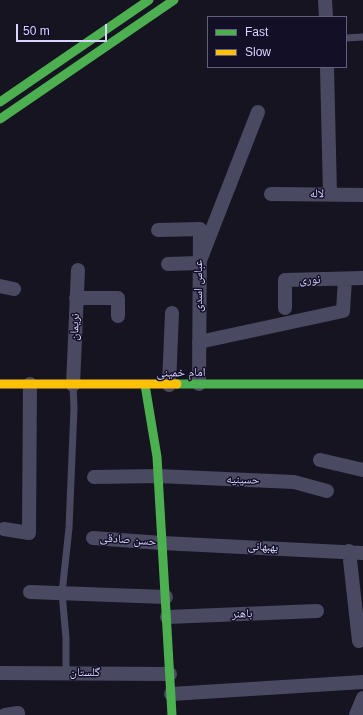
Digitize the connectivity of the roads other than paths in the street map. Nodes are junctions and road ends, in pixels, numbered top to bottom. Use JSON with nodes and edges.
{"nodes":[{"id":1,"x":149,"y":0,"type":"edge"},
{"id":2,"x":174,"y":0,"type":"edge"},
{"id":3,"x":326,"y":0,"type":"edge"},
{"id":4,"x":326,"y":16,"type":"edge"},
{"id":5,"x":363,"y":37,"type":"edge"},
{"id":6,"x":347,"y":38,"type":"edge"},
{"id":7,"x":327,"y":68,"type":"edge"},
{"id":8,"x":0,"y":102,"type":"edge"},
{"id":9,"x":258,"y":112,"type":"dead end"},
{"id":10,"x":0,"y":120,"type":"edge"},
{"id":11,"x":271,"y":194,"type":"dead end"},
{"id":12,"x":330,"y":194,"type":"junction"},
{"id":13,"x":363,"y":194,"type":"edge"},
{"id":14,"x":158,"y":230,"type":"dead end"},
{"id":15,"x":199,"y":263,"type":"junction"},
{"id":16,"x":168,"y":264,"type":"dead end"},
{"id":17,"x":78,"y":270,"type":"dead end"},
{"id":18,"x":363,"y":278,"type":"edge"},
{"id":19,"x":344,"y":279,"type":"junction"},
{"id":20,"x":0,"y":286,"type":"edge"},
{"id":21,"x":14,"y":289,"type":"dead end"},
{"id":22,"x":76,"y":298,"type":"junction"},
{"id":23,"x":285,"y":308,"type":"dead end"},
{"id":24,"x":172,"y":314,"type":"dead end"},
{"id":25,"x":118,"y":316,"type":"dead end"},
{"id":26,"x":199,"y":342,"type":"junction"},
{"id":27,"x":0,"y":384,"type":"edge"},
{"id":28,"x":30,"y":384,"type":"junction"},
{"id":29,"x":199,"y":384,"type":"junction"},
{"id":30,"x":363,"y":384,"type":"edge"},
{"id":31,"x":73,"y":385,"type":"junction"},
{"id":32,"x":145,"y":385,"type":"junction"},
{"id":33,"x":169,"y":385,"type":"junction"},
{"id":34,"x":320,"y":460,"type":"dead end"},
{"id":35,"x":363,"y":470,"type":"edge"},
{"id":36,"x":158,"y":476,"type":"junction"},
{"id":37,"x":94,"y":477,"type":"dead end"},
{"id":38,"x":327,"y":491,"type":"dead end"},
{"id":39,"x":4,"y":529,"type":"dead end"},
{"id":40,"x":93,"y":538,"type":"dead end"},
{"id":41,"x":162,"y":543,"type":"junction"},
{"id":42,"x":356,"y":552,"type":"edge"},
{"id":43,"x":30,"y":592,"type":"dead end"},
{"id":44,"x":62,"y":593,"type":"junction"},
{"id":45,"x":166,"y":597,"type":"junction"},
{"id":46,"x":317,"y":612,"type":"dead end"},
{"id":47,"x":167,"y":617,"type":"junction"},
{"id":48,"x":359,"y":641,"type":"dead end"},
{"id":49,"x":0,"y":673,"type":"edge"},
{"id":50,"x":66,"y":673,"type":"junction"},
{"id":51,"x":170,"y":674,"type":"junction"},
{"id":52,"x":363,"y":682,"type":"edge"},
{"id":53,"x":171,"y":694,"type":"junction"},
{"id":54,"x":363,"y":698,"type":"edge"},
{"id":55,"x":172,"y":715,"type":"edge"},
{"id":56,"x":356,"y":715,"type":"edge"}],
"edges":[{"from":1,"to":8,"type":"street"},
{"from":2,"to":10,"type":"street"},
{"from":3,"to":4,"type":"street"},
{"from":5,"to":6,"type":"lane"},
{"from":7,"to":12,"type":"street"},
{"from":9,"to":15,"type":"street"},
{"from":11,"to":12,"type":"street","name":"لاله"},
{"from":12,"to":13,"type":"street","name":"لاله"},
{"from":14,"to":15,"type":"street","name":"عباس اسدی"},
{"from":15,"to":16,"type":"street"},
{"from":15,"to":26,"type":"street","name":"عباس اسدی"},
{"from":17,"to":22,"type":"street","name":"نریمان"},
{"from":18,"to":19,"type":"street","name":"نوری"},
{"from":19,"to":23,"type":"street","name":"نوری"},
{"from":19,"to":26,"type":"street"},
{"from":20,"to":21,"type":"street"},
{"from":22,"to":25,"type":"street"},
{"from":22,"to":31,"type":"street","name":"نریمان"},
{"from":24,"to":33,"type":"street"},
{"from":26,"to":29,"type":"street","name":"عباس اسدی"},
{"from":27,"to":28,"type":"street","name":"امام خمینی"},
{"from":28,"to":31,"type":"street","name":"امام خمینی"},
{"from":28,"to":39,"type":"street"},
{"from":29,"to":30,"type":"street","name":"امام خمینی"},
{"from":29,"to":33,"type":"street","name":"امام خمینی"},
{"from":31,"to":32,"type":"street","name":"امام خمینی"},
{"from":31,"to":44,"type":"lane"},
{"from":32,"to":33,"type":"street","name":"امام خمینی"},
{"from":32,"to":36,"type":"street"},
{"from":34,"to":35,"type":"street"},
{"from":36,"to":37,"type":"street","name":"حسینیه"},
{"from":36,"to":38,"type":"street","name":"حسینیه"},
{"from":36,"to":41,"type":"street"},
{"from":40,"to":41,"type":"street","name":"حسن صادقی"},
{"from":41,"to":42,"type":"street","name":"بهبهانی"},
{"from":41,"to":45,"type":"street"},
{"from":42,"to":48,"type":"street"},
{"from":43,"to":44,"type":"street"},
{"from":44,"to":45,"type":"street"},
{"from":44,"to":50,"type":"lane"},
{"from":45,"to":47,"type":"street"},
{"from":46,"to":47,"type":"street","name":"باهنر"},
{"from":47,"to":51,"type":"street"},
{"from":49,"to":50,"type":"street","name":"گلستان"},
{"from":50,"to":51,"type":"street","name":"گلستان"},
{"from":51,"to":53,"type":"street"},
{"from":52,"to":53,"type":"street"},
{"from":53,"to":55,"type":"street"},
{"from":54,"to":56,"type":"street"}]}
